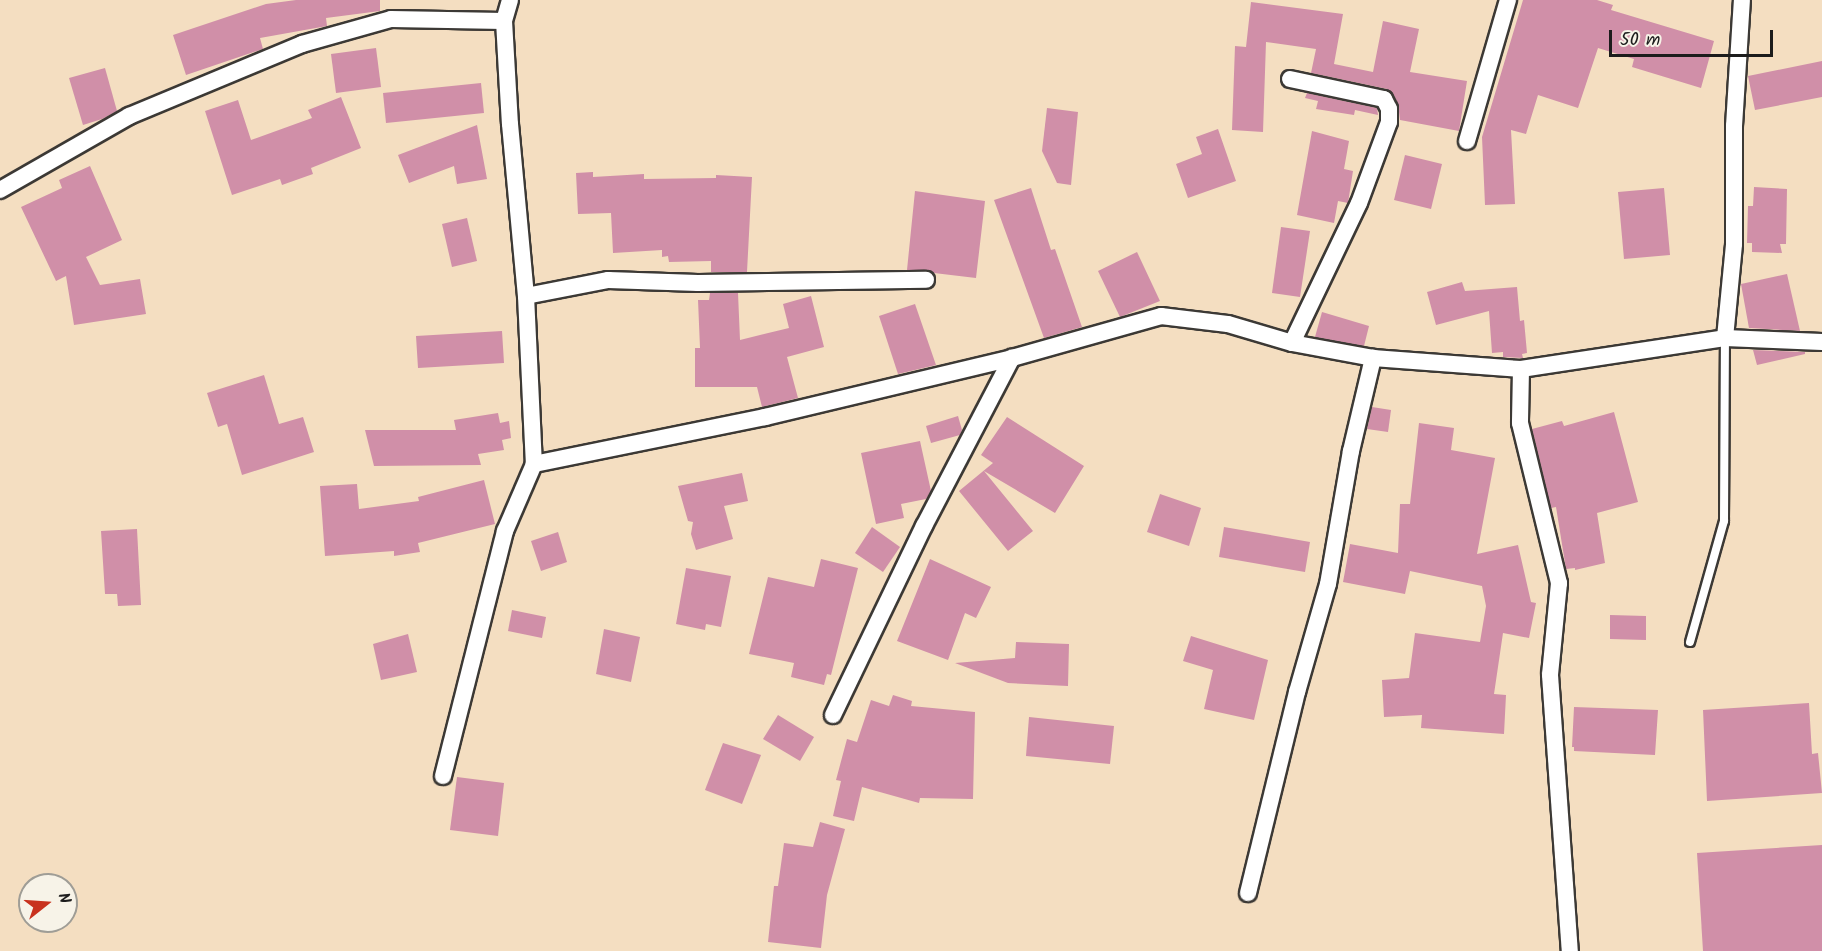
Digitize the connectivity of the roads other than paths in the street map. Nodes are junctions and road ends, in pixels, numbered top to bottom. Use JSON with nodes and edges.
{"nodes":[{"id":1,"x":510,"y":0,"type":"edge"},
{"id":2,"x":1508,"y":0,"type":"edge"},
{"id":3,"x":1742,"y":0,"type":"edge"},
{"id":4,"x":504,"y":21,"type":"junction"},
{"id":5,"x":1290,"y":79,"type":"dead end"},
{"id":6,"x":1467,"y":141,"type":"dead end"},
{"id":7,"x":0,"y":190,"type":"edge"},
{"id":8,"x":926,"y":280,"type":"dead end"},
{"id":9,"x":526,"y":296,"type":"junction"},
{"id":10,"x":1725,"y":338,"type":"junction"},
{"id":11,"x":1822,"y":342,"type":"edge"},
{"id":12,"x":1292,"y":343,"type":"junction"},
{"id":13,"x":1012,"y":358,"type":"junction"},
{"id":14,"x":1373,"y":358,"type":"junction"},
{"id":15,"x":1521,"y":369,"type":"junction"},
{"id":16,"x":534,"y":464,"type":"junction"},
{"id":17,"x":1690,"y":642,"type":"dead end"},
{"id":18,"x":833,"y":715,"type":"dead end"},
{"id":19,"x":443,"y":776,"type":"dead end"},
{"id":20,"x":1248,"y":893,"type":"dead end"},
{"id":21,"x":1570,"y":951,"type":"edge"}],
"edges":[{"from":1,"to":4,"type":"street"},
{"from":2,"to":6,"type":"street"},
{"from":3,"to":10,"type":"street"},
{"from":4,"to":7,"type":"street"},
{"from":4,"to":9,"type":"street"},
{"from":5,"to":12,"type":"street"},
{"from":8,"to":9,"type":"street"},
{"from":9,"to":16,"type":"street"},
{"from":10,"to":11,"type":"street"},
{"from":10,"to":15,"type":"street"},
{"from":10,"to":17,"type":"lane"},
{"from":12,"to":13,"type":"street"},
{"from":12,"to":14,"type":"street"},
{"from":13,"to":16,"type":"street"},
{"from":13,"to":18,"type":"street"},
{"from":14,"to":15,"type":"street"},
{"from":14,"to":20,"type":"street"},
{"from":15,"to":21,"type":"street"},
{"from":16,"to":19,"type":"street"}]}
